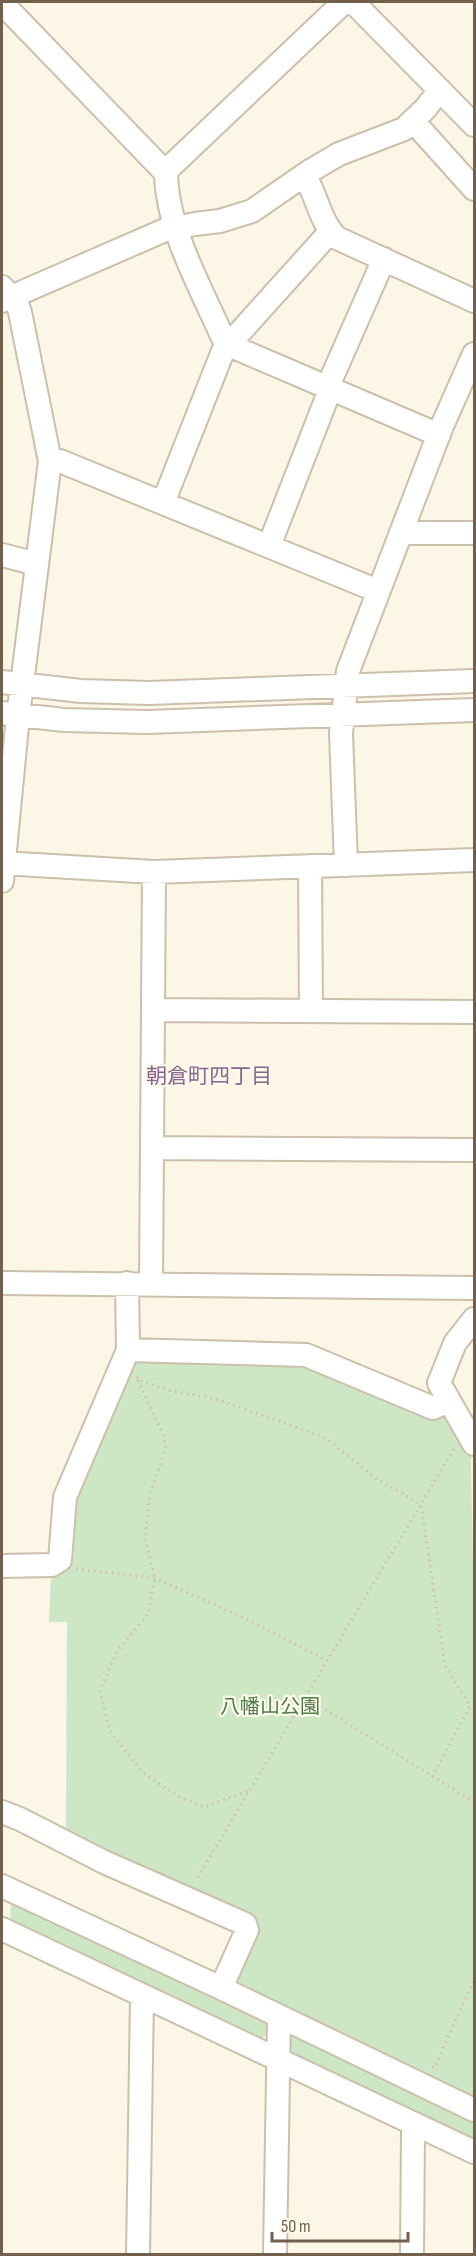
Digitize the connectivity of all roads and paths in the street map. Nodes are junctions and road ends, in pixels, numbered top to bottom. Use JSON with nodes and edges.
{"nodes":[{"id":1,"x":344,"y":2,"type":"edge"},
{"id":2,"x":353,"y":2,"type":"edge"},
{"id":3,"x":2,"y":3,"type":"edge"},
{"id":4,"x":440,"y":90,"type":"junction"},
{"id":5,"x":413,"y":121,"type":"junction"},
{"id":6,"x":474,"y":125,"type":"edge"},
{"id":7,"x":166,"y":173,"type":"junction"},
{"id":8,"x":304,"y":175,"type":"junction"},
{"id":9,"x":474,"y":189,"type":"edge"},
{"id":10,"x":177,"y":228,"type":"junction"},
{"id":11,"x":330,"y":232,"type":"junction"},
{"id":12,"x":384,"y":259,"type":"junction"},
{"id":13,"x":5,"y":295,"type":"edge"},
{"id":14,"x":474,"y":301,"type":"edge"},
{"id":15,"x":229,"y":344,"type":"junction"},
{"id":16,"x":474,"y":354,"type":"edge"},
{"id":17,"x":329,"y":388,"type":"junction"},
{"id":18,"x":439,"y":435,"type":"junction"},
{"id":19,"x":50,"y":461,"type":"junction"},
{"id":20,"x":163,"y":503,"type":"junction"},
{"id":21,"x":402,"y":533,"type":"junction"},
{"id":22,"x":474,"y":533,"type":"edge"},
{"id":23,"x":269,"y":546,"type":"junction"},
{"id":24,"x":2,"y":555,"type":"edge"},
{"id":25,"x":37,"y":564,"type":"junction"},
{"id":26,"x":378,"y":591,"type":"junction"},
{"id":27,"x":474,"y":681,"type":"edge"},
{"id":28,"x":12,"y":684,"type":"edge"},
{"id":29,"x":346,"y":686,"type":"junction"},
{"id":30,"x":474,"y":710,"type":"edge"},
{"id":31,"x":10,"y":715,"type":"edge"},
{"id":32,"x":342,"y":715,"type":"junction"},
{"id":33,"x":474,"y":860,"type":"edge"},
{"id":34,"x":346,"y":865,"type":"junction"},
{"id":35,"x":310,"y":866,"type":"junction"},
{"id":36,"x":2,"y":869,"type":"edge"},
{"id":37,"x":154,"y":872,"type":"junction"},
{"id":38,"x":154,"y":1011,"type":"junction"},
{"id":39,"x":311,"y":1011,"type":"junction"},
{"id":40,"x":474,"y":1012,"type":"edge"},
{"id":41,"x":152,"y":1148,"type":"junction"},
{"id":42,"x":474,"y":1150,"type":"edge"},
{"id":43,"x":2,"y":1283,"type":"edge"},
{"id":44,"x":127,"y":1283,"type":"junction"},
{"id":45,"x":151,"y":1284,"type":"junction"},
{"id":46,"x":474,"y":1288,"type":"edge"},
{"id":47,"x":474,"y":1319,"type":"edge"},
{"id":48,"x":128,"y":1350,"type":"junction"},
{"id":49,"x":138,"y":1380,"type":"junction"},
{"id":50,"x":448,"y":1401,"type":"junction"},
{"id":51,"x":470,"y":1436,"type":"edge"},
{"id":52,"x":421,"y":1504,"type":"junction"},
{"id":53,"x":57,"y":1563,"type":"junction"},
{"id":54,"x":2,"y":1566,"type":"edge"},
{"id":55,"x":155,"y":1578,"type":"junction"},
{"id":56,"x":327,"y":1661,"type":"junction"},
{"id":57,"x":305,"y":1697,"type":"junction"},
{"id":58,"x":432,"y":1777,"type":"junction"},
{"id":59,"x":250,"y":1790,"type":"junction"},
{"id":60,"x":474,"y":1802,"type":"edge"},
{"id":61,"x":2,"y":1812,"type":"edge"},
{"id":62,"x":2,"y":1886,"type":"edge"},
{"id":63,"x":185,"y":1898,"type":"junction"},
{"id":64,"x":2,"y":1929,"type":"edge"},
{"id":65,"x":474,"y":1980,"type":"edge"},
{"id":66,"x":221,"y":1989,"type":"junction"},
{"id":67,"x":142,"y":1996,"type":"junction"},
{"id":68,"x":279,"y":2018,"type":"junction"},
{"id":69,"x":278,"y":2059,"type":"junction"},
{"id":70,"x":424,"y":2063,"type":"dead end"},
{"id":71,"x":474,"y":2110,"type":"edge"},
{"id":72,"x":416,"y":2124,"type":"junction"},
{"id":73,"x":474,"y":2152,"type":"edge"},
{"id":74,"x":138,"y":2254,"type":"edge"},
{"id":75,"x":275,"y":2254,"type":"edge"},
{"id":76,"x":412,"y":2254,"type":"edge"}],
"edges":[{"from":1,"to":7,"type":"street"},
{"from":2,"to":4,"type":"street"},
{"from":3,"to":7,"type":"street"},
{"from":4,"to":5,"type":"street"},
{"from":4,"to":6,"type":"street"},
{"from":5,"to":8,"type":"street"},
{"from":5,"to":9,"type":"street"},
{"from":7,"to":10,"type":"street"},
{"from":8,"to":10,"type":"street"},
{"from":8,"to":11,"type":"street"},
{"from":10,"to":13,"type":"street"},
{"from":10,"to":15,"type":"street"},
{"from":11,"to":12,"type":"street"},
{"from":11,"to":15,"type":"street"},
{"from":12,"to":14,"type":"street"},
{"from":12,"to":17,"type":"street"},
{"from":13,"to":19,"type":"street"},
{"from":15,"to":17,"type":"street"},
{"from":15,"to":20,"type":"street"},
{"from":16,"to":18,"type":"street"},
{"from":17,"to":18,"type":"street"},
{"from":17,"to":23,"type":"street"},
{"from":18,"to":21,"type":"street"},
{"from":19,"to":20,"type":"street"},
{"from":19,"to":25,"type":"street"},
{"from":20,"to":23,"type":"street"},
{"from":21,"to":22,"type":"street"},
{"from":21,"to":26,"type":"street"},
{"from":23,"to":26,"type":"street"},
{"from":24,"to":25,"type":"street"},
{"from":25,"to":28,"type":"street"},
{"from":26,"to":29,"type":"street"},
{"from":27,"to":29,"type":"street"},
{"from":28,"to":29,"type":"street"},
{"from":28,"to":31,"type":"street"},
{"from":29,"to":32,"type":"street"},
{"from":30,"to":32,"type":"street"},
{"from":31,"to":32,"type":"street"},
{"from":31,"to":36,"type":"street"},
{"from":32,"to":34,"type":"street"},
{"from":33,"to":34,"type":"street"},
{"from":34,"to":35,"type":"street"},
{"from":35,"to":37,"type":"street"},
{"from":35,"to":39,"type":"street"},
{"from":36,"to":37,"type":"street"},
{"from":37,"to":38,"type":"street"},
{"from":38,"to":39,"type":"street"},
{"from":38,"to":41,"type":"street"},
{"from":39,"to":40,"type":"street"},
{"from":41,"to":42,"type":"street"},
{"from":41,"to":45,"type":"street"},
{"from":43,"to":44,"type":"street"},
{"from":44,"to":45,"type":"street"},
{"from":44,"to":48,"type":"street"},
{"from":45,"to":46,"type":"street"},
{"from":47,"to":50,"type":"street"},
{"from":48,"to":49,"type":"path"},
{"from":48,"to":50,"type":"street"},
{"from":48,"to":53,"type":"street"},
{"from":49,"to":52,"type":"path"},
{"from":49,"to":55,"type":"path"},
{"from":50,"to":51,"type":"street"},
{"from":51,"to":52,"type":"path"},
{"from":52,"to":56,"type":"path"},
{"from":52,"to":58,"type":"path"},
{"from":53,"to":54,"type":"street"},
{"from":53,"to":55,"type":"path"},
{"from":55,"to":56,"type":"path"},
{"from":55,"to":59,"type":"path"},
{"from":56,"to":57,"type":"path"},
{"from":57,"to":58,"type":"path"},
{"from":57,"to":59,"type":"path"},
{"from":58,"to":60,"type":"path"},
{"from":59,"to":63,"type":"path"},
{"from":61,"to":63,"type":"street"},
{"from":62,"to":66,"type":"street"},
{"from":63,"to":66,"type":"street"},
{"from":64,"to":67,"type":"street"},
{"from":65,"to":70,"type":"path"},
{"from":66,"to":68,"type":"street"},
{"from":67,"to":69,"type":"street"},
{"from":67,"to":74,"type":"street"},
{"from":68,"to":69,"type":"street"},
{"from":68,"to":71,"type":"street"},
{"from":69,"to":72,"type":"street"},
{"from":69,"to":75,"type":"street"},
{"from":72,"to":73,"type":"street"},
{"from":72,"to":76,"type":"street"}]}
